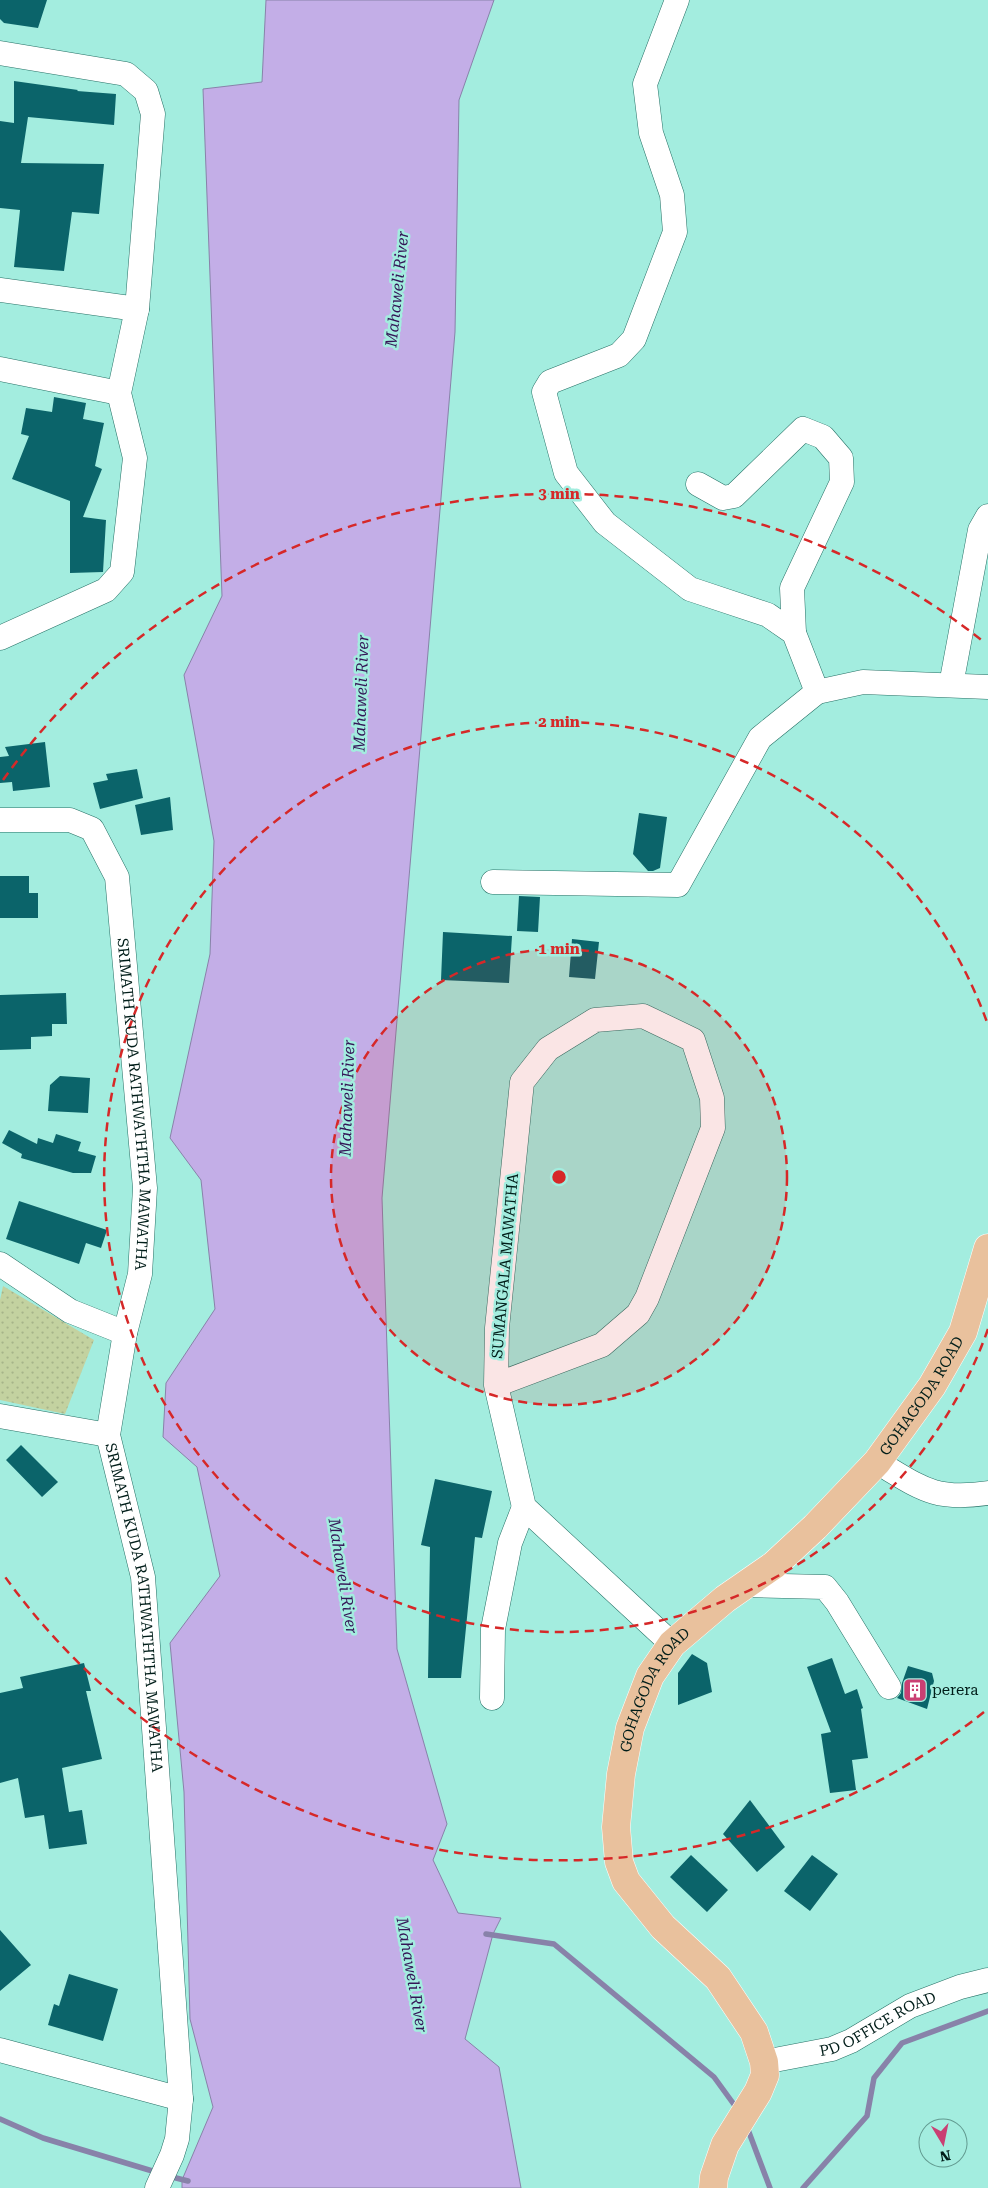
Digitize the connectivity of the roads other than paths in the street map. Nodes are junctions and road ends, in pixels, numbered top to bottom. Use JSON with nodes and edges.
{"nodes":[{"id":1,"x":677,"y":0,"type":"edge"},
{"id":2,"x":0,"y":53,"type":"edge"},
{"id":3,"x":0,"y":290,"type":"edge"},
{"id":4,"x":137,"y":309,"type":"junction"},
{"id":5,"x":0,"y":370,"type":"edge"},
{"id":6,"x":119,"y":393,"type":"junction"},
{"id":7,"x":698,"y":484,"type":"dead end"},
{"id":8,"x":988,"y":516,"type":"edge"},
{"id":9,"x":794,"y":633,"type":"junction"},
{"id":10,"x":0,"y":638,"type":"edge"},
{"id":11,"x":951,"y":685,"type":"junction"},
{"id":12,"x":988,"y":688,"type":"edge"},
{"id":13,"x":817,"y":692,"type":"junction"},
{"id":14,"x":0,"y":820,"type":"edge"},
{"id":15,"x":493,"y":882,"type":"dead end"},
{"id":16,"x":988,"y":1248,"type":"edge"},
{"id":17,"x":0,"y":1264,"type":"edge"},
{"id":18,"x":125,"y":1333,"type":"junction"},
{"id":19,"x":496,"y":1385,"type":"junction"},
{"id":20,"x":0,"y":1416,"type":"edge"},
{"id":21,"x":108,"y":1435,"type":"junction"},
{"id":22,"x":877,"y":1462,"type":"junction"},
{"id":23,"x":988,"y":1493,"type":"edge"},
{"id":24,"x":524,"y":1507,"type":"junction"},
{"id":25,"x":747,"y":1585,"type":"junction"},
{"id":26,"x":672,"y":1644,"type":"junction"},
{"id":27,"x":889,"y":1687,"type":"dead end"},
{"id":28,"x":492,"y":1698,"type":"dead end"},
{"id":29,"x":988,"y":1980,"type":"edge"},
{"id":30,"x":0,"y":2050,"type":"edge"},
{"id":31,"x":764,"y":2062,"type":"junction"},
{"id":32,"x":181,"y":2099,"type":"junction"},
{"id":33,"x":157,"y":2188,"type":"edge"},
{"id":34,"x":714,"y":2188,"type":"edge"}],
"edges":[{"from":1,"to":9,"type":"street"},
{"from":2,"to":4,"type":"street"},
{"from":3,"to":4,"type":"street"},
{"from":4,"to":6,"type":"street"},
{"from":5,"to":6,"type":"street"},
{"from":6,"to":10,"type":"street"},
{"from":7,"to":9,"type":"street"},
{"from":8,"to":11,"type":"street"},
{"from":9,"to":13,"type":"street"},
{"from":11,"to":12,"type":"street"},
{"from":11,"to":13,"type":"street"},
{"from":13,"to":15,"type":"street"},
{"from":14,"to":18,"type":"street","name":"SRIMATH KUDA RATHWATHTHA MAWATHA"},
{"from":16,"to":22,"type":"main road","name":"GOHAGODA ROAD"},
{"from":17,"to":18,"type":"street"},
{"from":18,"to":21,"type":"street","name":"SRIMATH KUDA RATHWATHTHA MAWATHA"},
{"from":19,"to":19,"type":"street","name":"SUMANGALA MAWATHA"},
{"from":19,"to":24,"type":"street","name":"SUMANGALA MAWATHA"},
{"from":20,"to":21,"type":"street"},
{"from":21,"to":32,"type":"street","name":"SRIMATH KUDA RATHWATHTHA MAWATHA"},
{"from":22,"to":23,"type":"street"},
{"from":22,"to":25,"type":"main road","name":"GOHAGODA ROAD"},
{"from":24,"to":26,"type":"street"},
{"from":24,"to":28,"type":"street"},
{"from":25,"to":26,"type":"main road","name":"GOHAGODA ROAD"},
{"from":25,"to":27,"type":"street"},
{"from":26,"to":31,"type":"main road","name":"GOHAGODA ROAD"},
{"from":29,"to":31,"type":"street","name":"PD OFFICE ROAD"},
{"from":30,"to":32,"type":"street"},
{"from":31,"to":34,"type":"main road","name":"GOHAGODA ROAD"},
{"from":32,"to":33,"type":"street","name":"SRIMATH KUDA RATHWATHTHA MAWATHA"}]}
